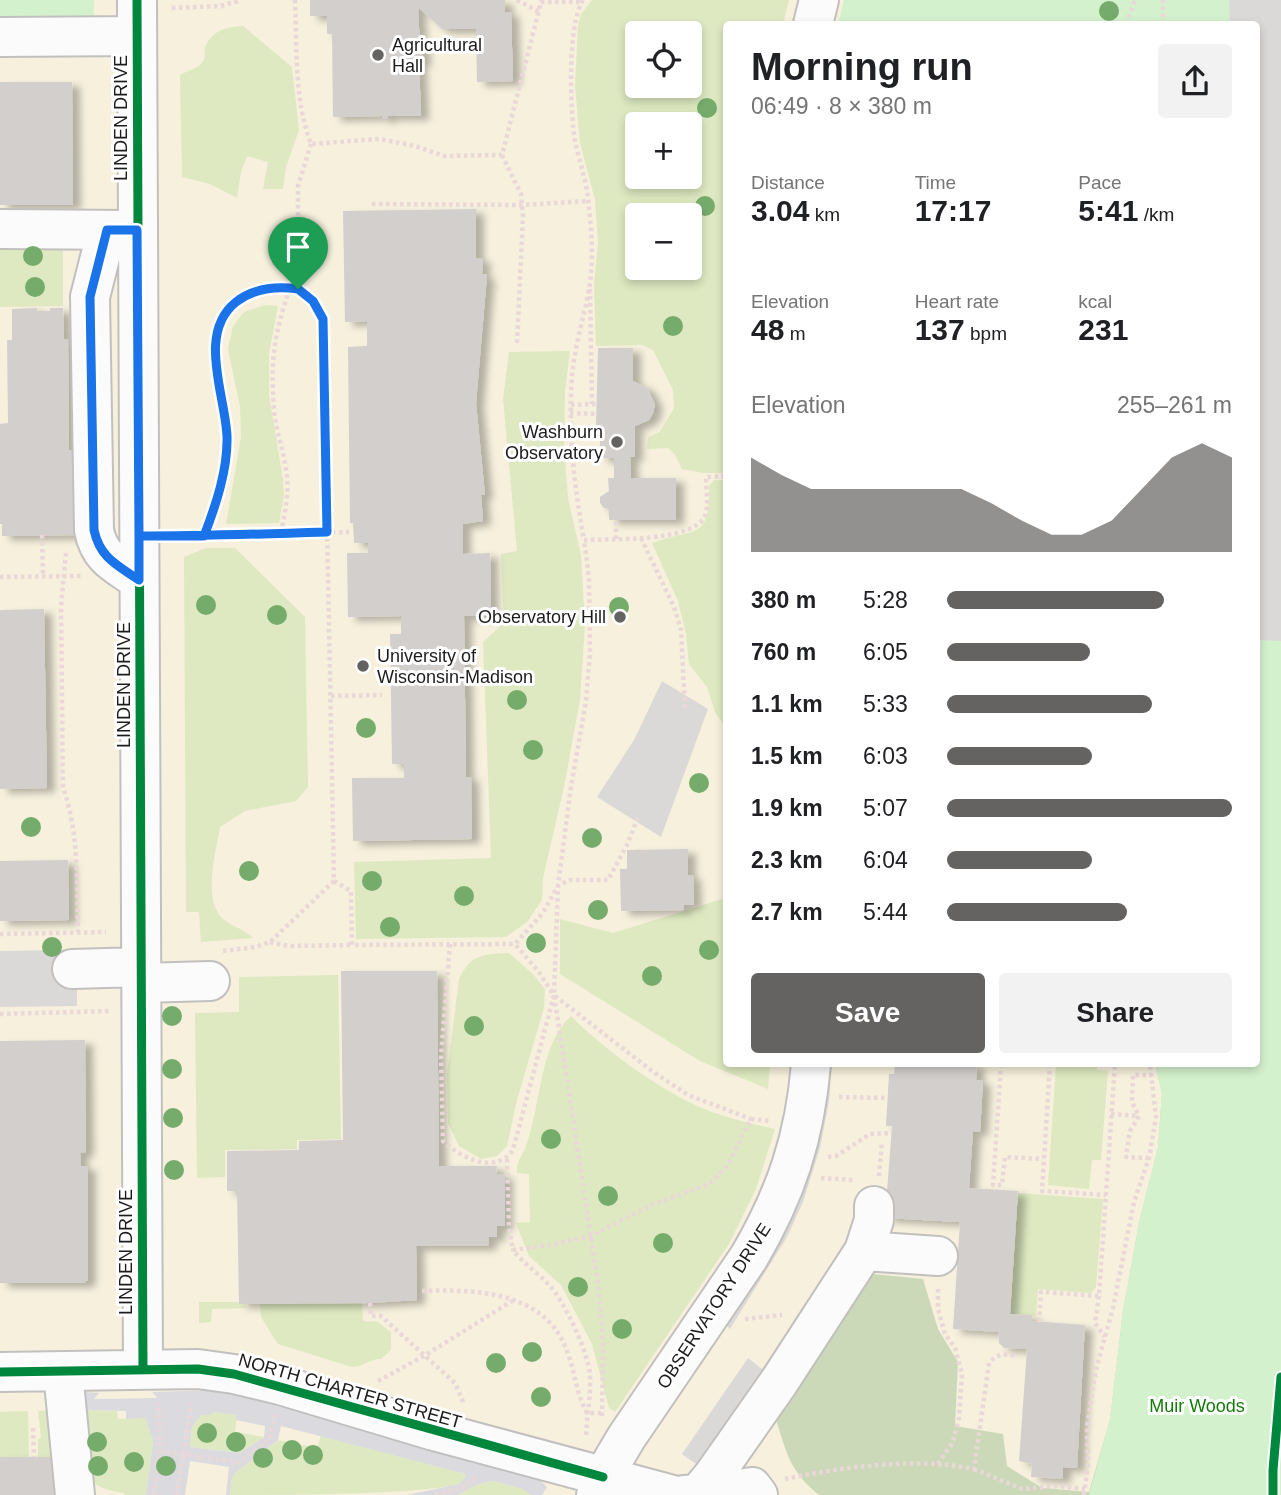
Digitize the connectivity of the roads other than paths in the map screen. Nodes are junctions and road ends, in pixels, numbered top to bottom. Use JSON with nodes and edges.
{"nodes":[{"id":1,"x":819,"y":0,"type":"edge"},
{"id":2,"x":149,"y":15,"type":"edge"},
{"id":3,"x":814,"y":21,"type":"edge"},
{"id":4,"x":0,"y":37,"type":"edge"},
{"id":5,"x":0,"y":229,"type":"edge"},
{"id":6,"x":122,"y":230,"type":"junction"},
{"id":7,"x":139,"y":580,"type":"junction"},
{"id":8,"x":75,"y":950,"type":"road end"},
{"id":9,"x":218,"y":966,"type":"road end"},
{"id":10,"x":141,"y":975,"type":"junction"},
{"id":11,"x":811,"y":1067,"type":"edge"},
{"id":12,"x":876,"y":1194,"type":"road end"},
{"id":13,"x":864,"y":1251,"type":"junction"},
{"id":14,"x":938,"y":1256,"type":"road end"},
{"id":15,"x":63,"y":1371,"type":"junction"},
{"id":16,"x":0,"y":1373,"type":"edge"},
{"id":17,"x":151,"y":1387,"type":"junction"},
{"id":18,"x":599,"y":1486,"type":"edge"},
{"id":19,"x":765,"y":1487,"type":"edge"},
{"id":20,"x":75,"y":1495,"type":"edge"},
{"id":21,"x":685,"y":1495,"type":"edge"}],
"edges":[{"from":1,"to":3,"type":"street"},
{"from":2,"to":4,"type":"street"},
{"from":2,"to":6,"type":"street","name":"LINDEN DRIVE"},
{"from":5,"to":6,"type":"street"},
{"from":6,"to":7,"type":"street","name":"LINDEN DRIVE"},
{"from":6,"to":7,"type":"street"},
{"from":7,"to":10,"type":"street","name":"LINDEN DRIVE"},
{"from":8,"to":10,"type":"street"},
{"from":9,"to":10,"type":"street"},
{"from":10,"to":17,"type":"street","name":"LINDEN DRIVE"},
{"from":11,"to":18,"type":"street","name":"OBSERVATORY DRIVE"},
{"from":12,"to":13,"type":"street"},
{"from":13,"to":14,"type":"street"},
{"from":13,"to":21,"type":"street"},
{"from":15,"to":16,"type":"street","name":"NORTH CHARTER STREET"},
{"from":15,"to":17,"type":"street","name":"NORTH CHARTER STREET"},
{"from":15,"to":20,"type":"street"},
{"from":17,"to":18,"type":"street","name":"NORTH CHARTER STREET"},
{"from":18,"to":21,"type":"street","name":"NORTH CHARTER STREET"},
{"from":19,"to":21,"type":"street"}]}
